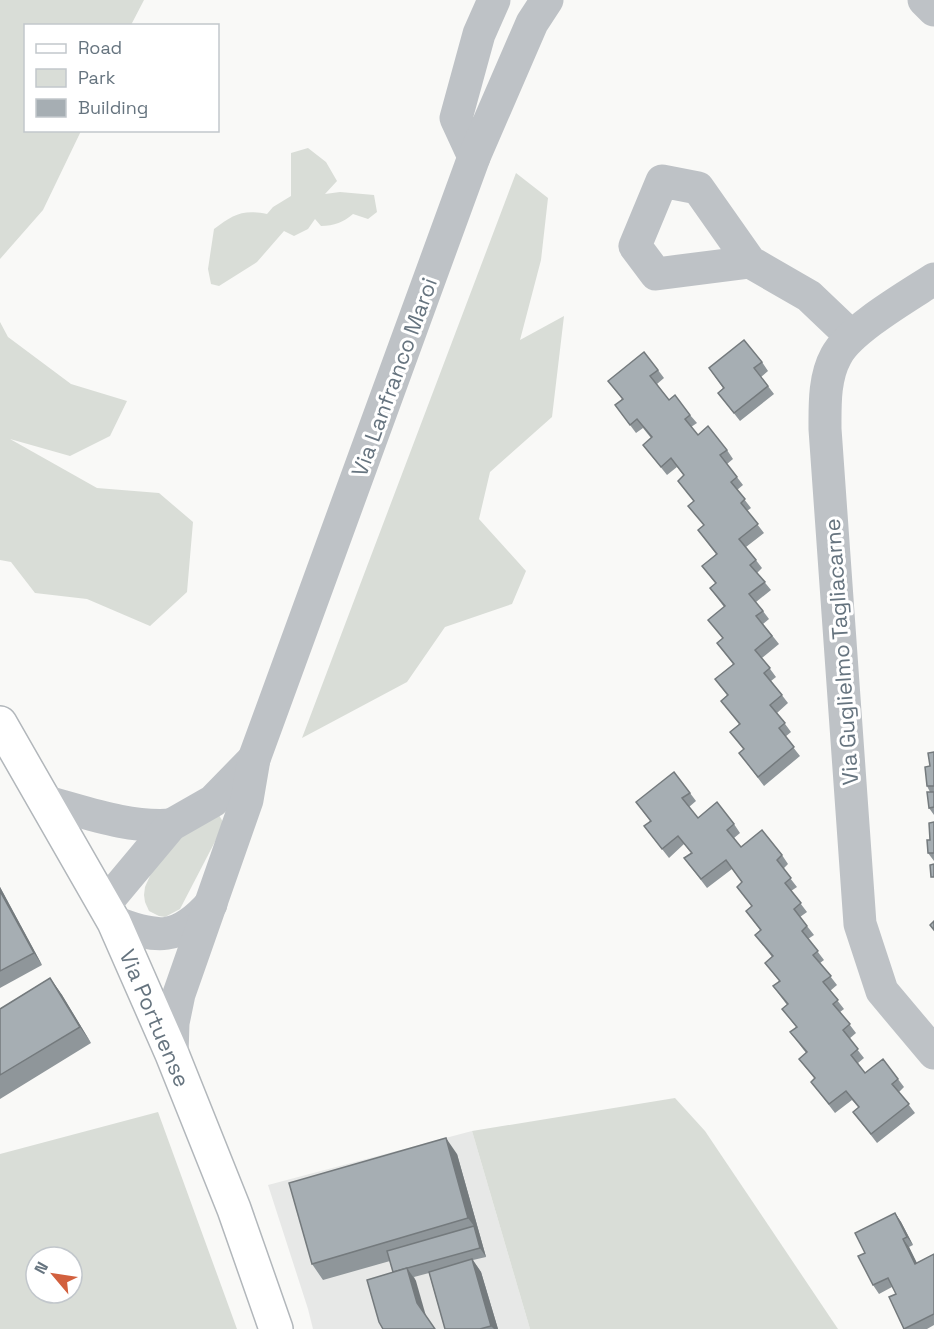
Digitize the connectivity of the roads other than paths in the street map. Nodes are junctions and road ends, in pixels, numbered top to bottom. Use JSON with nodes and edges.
{"nodes":[{"id":1,"x":494,"y":0,"type":"edge"},
{"id":2,"x":547,"y":0,"type":"edge"},
{"id":3,"x":924,"y":0,"type":"edge"},
{"id":4,"x":934,"y":10,"type":"edge"},
{"id":5,"x":474,"y":157,"type":"junction"},
{"id":6,"x":750,"y":262,"type":"dead end"},
{"id":7,"x":934,"y":279,"type":"edge"},
{"id":8,"x":851,"y":336,"type":"junction"},
{"id":9,"x":4,"y":738,"type":"edge"},
{"id":10,"x":254,"y":759,"type":"junction"},
{"id":11,"x":47,"y":802,"type":"junction"},
{"id":12,"x":171,"y":825,"type":"junction"},
{"id":13,"x":212,"y":903,"type":"junction"},
{"id":14,"x":109,"y":913,"type":"junction"},
{"id":15,"x":934,"y":1053,"type":"edge"},
{"id":16,"x":172,"y":1054,"type":"junction"},
{"id":17,"x":276,"y":1329,"type":"edge"}],
"edges":[{"from":1,"to":5,"type":"street"},
{"from":2,"to":5,"type":"street","name":"Via Lanfranco Maroi"},
{"from":3,"to":4,"type":"street"},
{"from":5,"to":10,"type":"street","name":"Via Lanfranco Maroi"},
{"from":6,"to":8,"type":"street"},
{"from":7,"to":8,"type":"street","name":"Via Guglielmo Tagliacarne"},
{"from":8,"to":15,"type":"street","name":"Via Guglielmo Tagliacarne"},
{"from":9,"to":11,"type":"main road","name":"Via Portuense"},
{"from":10,"to":12,"type":"street","name":"Via Lanfranco Maroi"},
{"from":10,"to":13,"type":"street","name":"Via Lanfranco Maroi"},
{"from":11,"to":12,"type":"street"},
{"from":11,"to":14,"type":"main road","name":"Via Portuense"},
{"from":12,"to":14,"type":"street","name":"Via Lanfranco Maroi"},
{"from":13,"to":14,"type":"street","name":"Via Lanfranco Maroi"},
{"from":13,"to":16,"type":"street","name":"Via Lanfranco Maroi"},
{"from":14,"to":16,"type":"main road","name":"Via Portuense"},
{"from":16,"to":17,"type":"main road","name":"Via Portuense"}]}
